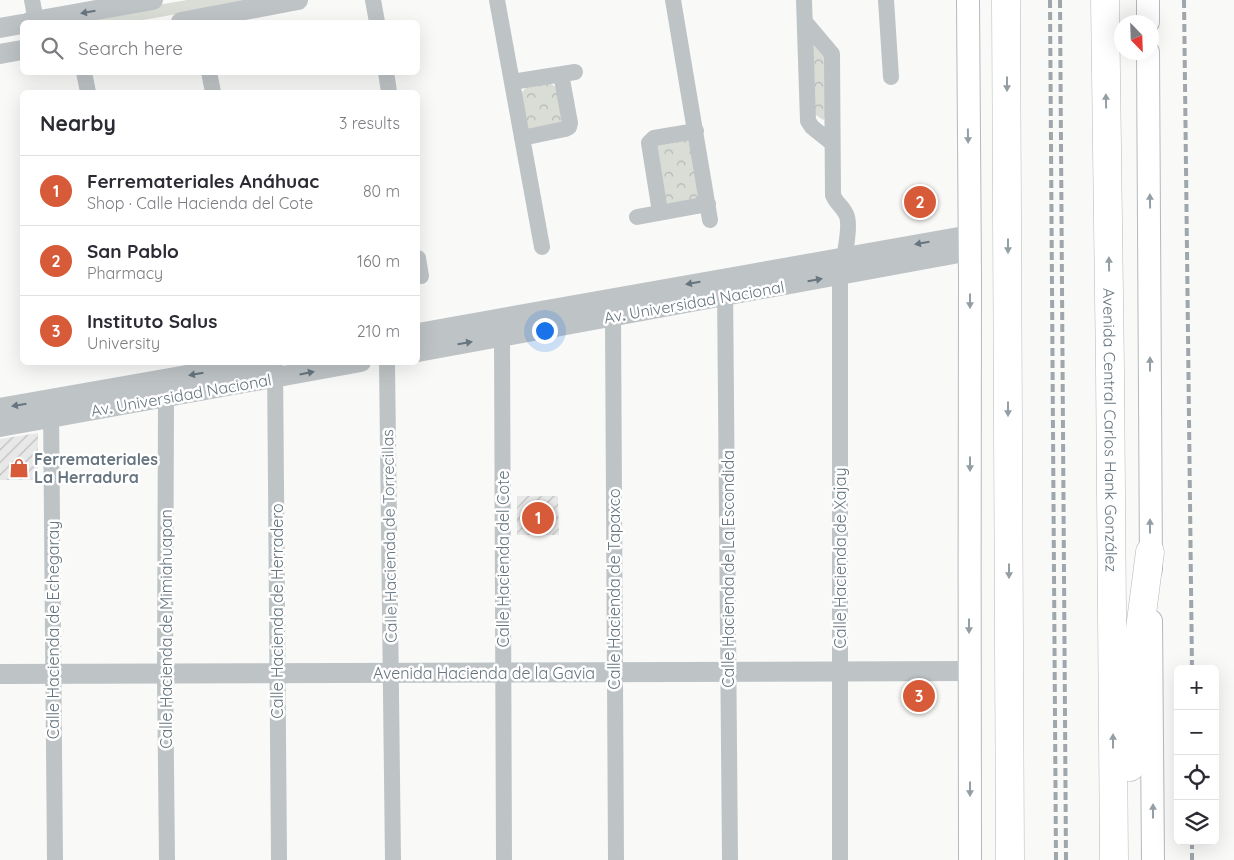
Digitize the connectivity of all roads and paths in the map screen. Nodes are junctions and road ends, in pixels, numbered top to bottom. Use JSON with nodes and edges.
{"nodes":[{"id":1,"x":32,"y":0,"type":"edge"},
{"id":2,"x":153,"y":0,"type":"edge"},
{"id":3,"x":298,"y":0,"type":"edge"},
{"id":4,"x":373,"y":0,"type":"edge"},
{"id":5,"x":496,"y":0,"type":"edge"},
{"id":6,"x":673,"y":0,"type":"edge"},
{"id":7,"x":804,"y":0,"type":"edge"},
{"id":8,"x":886,"y":0,"type":"edge"},
{"id":9,"x":968,"y":0,"type":"edge"},
{"id":10,"x":990,"y":0,"type":"edge"},
{"id":11,"x":1006,"y":0,"type":"edge"},
{"id":12,"x":1105,"y":0,"type":"edge"},
{"id":13,"x":1148,"y":0,"type":"edge"},
{"id":14,"x":1148,"y":15,"type":"edge"},
{"id":15,"x":29,"y":20,"type":"edge"},
{"id":16,"x":40,"y":20,"type":"edge"},
{"id":17,"x":199,"y":20,"type":"edge"},
{"id":18,"x":377,"y":20,"type":"edge"},
{"id":19,"x":805,"y":22,"type":"junction"},
{"id":20,"x":20,"y":24,"type":"edge"},
{"id":21,"x":0,"y":28,"type":"edge"},
{"id":22,"x":20,"y":50,"type":"edge"},
{"id":23,"x":1007,"y":53,"type":"junction"},
{"id":24,"x":0,"y":54,"type":"edge"},
{"id":25,"x":1148,"y":60,"type":"edge"},
{"id":26,"x":85,"y":75,"type":"edge"},
{"id":27,"x":210,"y":75,"type":"edge"},
{"id":28,"x":386,"y":75,"type":"edge"},
{"id":29,"x":891,"y":77,"type":"dead end"},
{"id":30,"x":512,"y":82,"type":"junction"},
{"id":31,"x":88,"y":90,"type":"edge"},
{"id":32,"x":213,"y":90,"type":"edge"},
{"id":33,"x":389,"y":90,"type":"edge"},
{"id":34,"x":696,"y":131,"type":"junction"},
{"id":35,"x":522,"y":138,"type":"junction"},
{"id":36,"x":832,"y":143,"type":"junction"},
{"id":37,"x":660,"y":212,"type":"junction"},
{"id":38,"x":637,"y":217,"type":"dead end"},
{"id":39,"x":970,"y":243,"type":"junction"},
{"id":40,"x":542,"y":247,"type":"dead end"},
{"id":41,"x":842,"y":266,"type":"junction"},
{"id":42,"x":420,"y":270,"type":"edge"},
{"id":43,"x":421,"y":276,"type":"dead end"},
{"id":44,"x":725,"y":287,"type":"junction"},
{"id":45,"x":613,"y":318,"type":"junction"},
{"id":46,"x":500,"y":327,"type":"junction"},
{"id":47,"x":420,"y":333,"type":"edge"},
{"id":48,"x":420,"y":351,"type":"edge"},
{"id":49,"x":247,"y":365,"type":"edge"},
{"id":50,"x":332,"y":365,"type":"edge"},
{"id":51,"x":387,"y":365,"type":"edge"},
{"id":52,"x":275,"y":371,"type":"edge"},
{"id":53,"x":166,"y":398,"type":"junction"},
{"id":54,"x":0,"y":408,"type":"edge"},
{"id":55,"x":51,"y":408,"type":"junction"},
{"id":56,"x":0,"y":427,"type":"edge"},
{"id":57,"x":1150,"y":552,"type":"junction"},
{"id":58,"x":969,"y":671,"type":"junction"},
{"id":59,"x":504,"y":672,"type":"junction"},
{"id":60,"x":615,"y":672,"type":"junction"},
{"id":61,"x":728,"y":672,"type":"junction"},
{"id":62,"x":840,"y":672,"type":"junction"},
{"id":63,"x":277,"y":673,"type":"junction"},
{"id":64,"x":391,"y":673,"type":"junction"},
{"id":65,"x":0,"y":674,"type":"edge"},
{"id":66,"x":53,"y":674,"type":"junction"},
{"id":67,"x":165,"y":674,"type":"junction"},
{"id":68,"x":56,"y":860,"type":"edge"},
{"id":69,"x":167,"y":860,"type":"edge"},
{"id":70,"x":279,"y":860,"type":"edge"},
{"id":71,"x":392,"y":860,"type":"edge"},
{"id":72,"x":504,"y":860,"type":"edge"},
{"id":73,"x":616,"y":860,"type":"edge"},
{"id":74,"x":730,"y":860,"type":"edge"},
{"id":75,"x":840,"y":860,"type":"edge"},
{"id":76,"x":970,"y":860,"type":"edge"},
{"id":77,"x":1010,"y":860,"type":"edge"},
{"id":78,"x":1114,"y":860,"type":"edge"},
{"id":79,"x":1118,"y":860,"type":"edge"},
{"id":80,"x":1153,"y":860,"type":"edge"}],
"edges":[{"from":1,"to":15,"type":"street"},
{"from":2,"to":16,"type":"street","one_way":true},
{"from":3,"to":17,"type":"street"},
{"from":4,"to":18,"type":"street"},
{"from":5,"to":30,"type":"street"},
{"from":6,"to":34,"type":"street"},
{"from":7,"to":19,"type":"street"},
{"from":8,"to":29,"type":"street"},
{"from":9,"to":39,"type":"main road","one_way":true},
{"from":10,"to":23,"type":"highway"},
{"from":11,"to":23,"type":"highway"},
{"from":78,"to":12,"type":"highway","name":"Avenida Central Carlos Hank González","one_way":true},
{"from":13,"to":14,"type":"main road"},
{"from":19,"to":36,"type":"street","name":"Calle Hacienda de Xajay"},
{"from":19,"to":36,"type":"street"},
{"from":20,"to":21,"type":"street"},
{"from":22,"to":24,"type":"street"},
{"from":23,"to":77,"type":"highway","one_way":true},
{"from":57,"to":25,"type":"main road","one_way":true},
{"from":26,"to":31,"type":"street"},
{"from":27,"to":32,"type":"street"},
{"from":28,"to":33,"type":"street"},
{"from":30,"to":35,"type":"street"},
{"from":30,"to":35,"type":"street"},
{"from":34,"to":37,"type":"street"},
{"from":34,"to":37,"type":"street"},
{"from":35,"to":40,"type":"street"},
{"from":36,"to":41,"type":"street","name":"Calle Hacienda de Xajay"},
{"from":37,"to":38,"type":"street"},
{"from":39,"to":41,"type":"street","name":"Av. Universidad Nacional"},
{"from":39,"to":58,"type":"main road","one_way":true},
{"from":41,"to":44,"type":"street","name":"Av. Universidad Nacional"},
{"from":41,"to":62,"type":"street","name":"Calle Hacienda de Xajay"},
{"from":42,"to":43,"type":"street"},
{"from":44,"to":45,"type":"street","name":"Av. Universidad Nacional"},
{"from":44,"to":46,"type":"street","name":"Av. Universidad Nacional","one_way":true},
{"from":44,"to":61,"type":"street","name":"Calle Hacienda de La Escondida"},
{"from":45,"to":46,"type":"street","name":"Av. Universidad Nacional"},
{"from":45,"to":60,"type":"street","name":"Calle Hacienda de Tapaxco"},
{"from":46,"to":47,"type":"street","name":"Av. Universidad Nacional"},
{"from":48,"to":46,"type":"street","name":"Av. Universidad Nacional","one_way":true},
{"from":46,"to":59,"type":"street","name":"Calle Hacienda del Cote"},
{"from":49,"to":55,"type":"street","name":"Av. Universidad Nacional","one_way":true},
{"from":52,"to":50,"type":"street","name":"Av. Universidad Nacional","one_way":true},
{"from":51,"to":64,"type":"street","name":"Calle Hacienda de Torrecillas"},
{"from":52,"to":53,"type":"street","name":"Av. Universidad Nacional"},
{"from":52,"to":63,"type":"street","name":"Calle Hacienda de Herradero"},
{"from":53,"to":55,"type":"street","name":"Av. Universidad Nacional"},
{"from":53,"to":67,"type":"street","name":"Calle Hacienda de Mimiahuapan"},
{"from":55,"to":54,"type":"street","name":"Av. Universidad Nacional","one_way":true},
{"from":55,"to":56,"type":"street","name":"Av. Universidad Nacional"},
{"from":55,"to":66,"type":"street","name":"Calle Hacienda de Echegaray"},
{"from":57,"to":79,"type":"highway"},
{"from":80,"to":57,"type":"main road","one_way":true},
{"from":58,"to":62,"type":"street","name":"Avenida Hacienda de la Gavia"},
{"from":58,"to":76,"type":"main road","one_way":true},
{"from":59,"to":60,"type":"street","name":"Avenida Hacienda de la Gavia"},
{"from":59,"to":64,"type":"street","name":"Avenida Hacienda de la Gavia"},
{"from":59,"to":72,"type":"street","name":"Calle Hacienda del Cote"},
{"from":60,"to":61,"type":"street","name":"Avenida Hacienda de la Gavia"},
{"from":60,"to":73,"type":"street","name":"Calle Hacienda de Tapaxco"},
{"from":61,"to":62,"type":"street","name":"Avenida Hacienda de la Gavia"},
{"from":61,"to":74,"type":"street","name":"Calle Hacienda de La Escondida"},
{"from":62,"to":75,"type":"street","name":"Calle Hacienda de Xajay"},
{"from":63,"to":64,"type":"street","name":"Avenida Hacienda de la Gavia"},
{"from":63,"to":67,"type":"street","name":"Avenida Hacienda de la Gavia"},
{"from":63,"to":70,"type":"street","name":"Calle Hacienda de Herradero"},
{"from":64,"to":71,"type":"street","name":"Calle Hacienda de Torrecillas"},
{"from":65,"to":66,"type":"street","name":"Avenida Hacienda de la Gavia"},
{"from":66,"to":67,"type":"street","name":"Avenida Hacienda de la Gavia"},
{"from":66,"to":68,"type":"street","name":"Calle Hacienda de Echegaray"},
{"from":67,"to":69,"type":"street","name":"Calle Hacienda de Mimiahuapan"}]}
